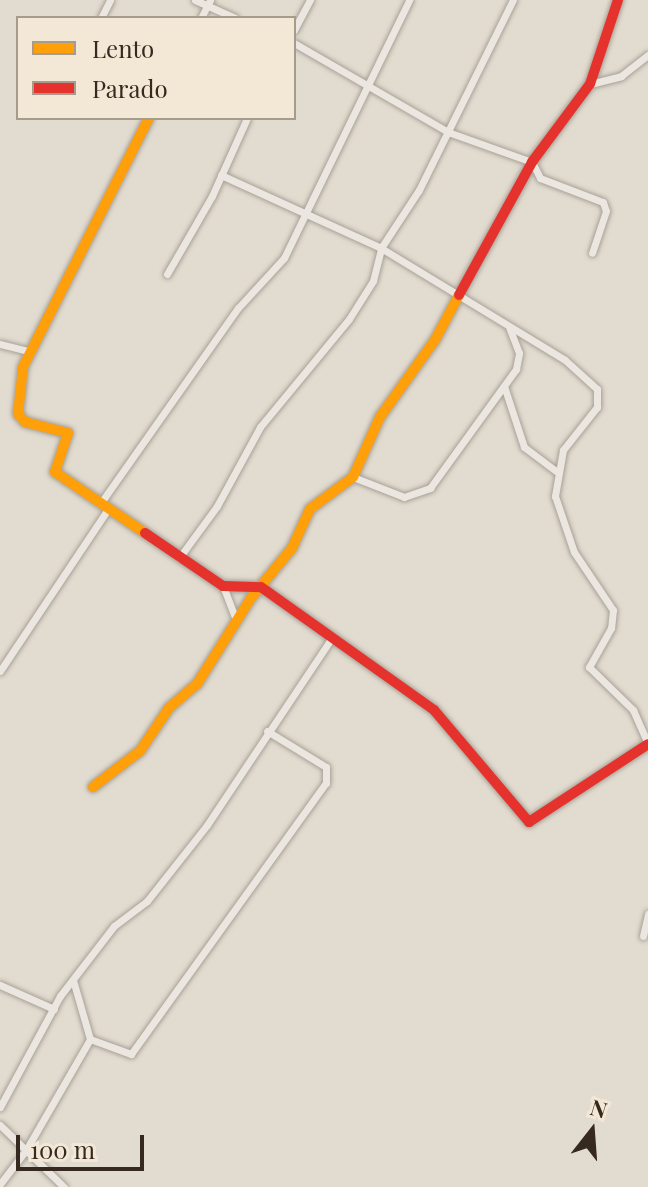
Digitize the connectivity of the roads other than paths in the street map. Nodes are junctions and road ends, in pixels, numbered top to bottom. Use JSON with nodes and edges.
{"nodes":[{"id":1,"x":195,"y":0,"type":"edge"},
{"id":2,"x":310,"y":0,"type":"edge"},
{"id":3,"x":409,"y":0,"type":"edge"},
{"id":4,"x":513,"y":0,"type":"edge"},
{"id":5,"x":618,"y":0,"type":"edge"},
{"id":6,"x":208,"y":3,"type":"edge"},
{"id":7,"x":231,"y":16,"type":"edge"},
{"id":8,"x":296,"y":26,"type":"edge"},
{"id":9,"x":296,"y":44,"type":"edge"},
{"id":10,"x":648,"y":55,"type":"edge"},
{"id":11,"x":368,"y":81,"type":"junction"},
{"id":12,"x":590,"y":84,"type":"junction"},
{"id":13,"x":148,"y":120,"type":"edge"},
{"id":14,"x":246,"y":120,"type":"edge"},
{"id":15,"x":448,"y":132,"type":"junction"},
{"id":16,"x":532,"y":162,"type":"junction"},
{"id":17,"x":221,"y":175,"type":"junction"},
{"id":18,"x":304,"y":215,"type":"junction"},
{"id":19,"x":381,"y":248,"type":"junction"},
{"id":20,"x":592,"y":253,"type":"dead end"},
{"id":21,"x":167,"y":274,"type":"dead end"},
{"id":22,"x":459,"y":293,"type":"junction"},
{"id":23,"x":510,"y":329,"type":"junction"},
{"id":24,"x":0,"y":344,"type":"edge"},
{"id":25,"x":29,"y":351,"type":"junction"},
{"id":26,"x":504,"y":386,"type":"junction"},
{"id":27,"x":556,"y":471,"type":"junction"},
{"id":28,"x":353,"y":477,"type":"junction"},
{"id":29,"x":104,"y":506,"type":"junction"},
{"id":30,"x":179,"y":558,"type":"junction"},
{"id":31,"x":223,"y":586,"type":"junction"},
{"id":32,"x":261,"y":587,"type":"junction"},
{"id":33,"x":236,"y":620,"type":"junction"},
{"id":34,"x":331,"y":639,"type":"junction"},
{"id":35,"x":0,"y":671,"type":"edge"},
{"id":36,"x":267,"y":731,"type":"junction"},
{"id":37,"x":647,"y":742,"type":"edge"},
{"id":38,"x":93,"y":787,"type":"dead end"},
{"id":39,"x":648,"y":914,"type":"edge"},
{"id":40,"x":643,"y":936,"type":"dead end"},
{"id":41,"x":73,"y":979,"type":"junction"},
{"id":42,"x":0,"y":985,"type":"edge"},
{"id":43,"x":54,"y":1009,"type":"junction"},
{"id":44,"x":90,"y":1039,"type":"junction"},
{"id":45,"x":0,"y":1107,"type":"edge"},
{"id":46,"x":0,"y":1125,"type":"edge"},
{"id":47,"x":26,"y":1150,"type":"junction"},
{"id":48,"x":0,"y":1184,"type":"edge"},
{"id":49,"x":64,"y":1187,"type":"edge"}],
"edges":[{"from":1,"to":6,"type":"street"},
{"from":2,"to":8,"type":"street"},
{"from":3,"to":11,"type":"street"},
{"from":4,"to":15,"type":"street"},
{"from":5,"to":12,"type":"street"},
{"from":6,"to":7,"type":"street"},
{"from":9,"to":11,"type":"street"},
{"from":10,"to":12,"type":"street"},
{"from":11,"to":15,"type":"street"},
{"from":11,"to":18,"type":"street"},
{"from":12,"to":16,"type":"street"},
{"from":13,"to":25,"type":"street"},
{"from":14,"to":17,"type":"street"},
{"from":15,"to":16,"type":"street"},
{"from":15,"to":19,"type":"street"},
{"from":16,"to":20,"type":"street"},
{"from":16,"to":22,"type":"street"},
{"from":17,"to":18,"type":"street"},
{"from":17,"to":21,"type":"street"},
{"from":18,"to":19,"type":"street"},
{"from":18,"to":29,"type":"street"},
{"from":19,"to":22,"type":"street"},
{"from":19,"to":30,"type":"street"},
{"from":22,"to":23,"type":"street"},
{"from":22,"to":28,"type":"street"},
{"from":23,"to":26,"type":"street"},
{"from":23,"to":27,"type":"street"},
{"from":24,"to":25,"type":"street"},
{"from":25,"to":29,"type":"street"},
{"from":26,"to":27,"type":"street"},
{"from":26,"to":28,"type":"street"},
{"from":27,"to":37,"type":"street"},
{"from":28,"to":32,"type":"street"},
{"from":29,"to":30,"type":"street"},
{"from":29,"to":35,"type":"street"},
{"from":30,"to":31,"type":"street"},
{"from":31,"to":32,"type":"street"},
{"from":31,"to":33,"type":"street"},
{"from":32,"to":33,"type":"street"},
{"from":32,"to":34,"type":"street"},
{"from":33,"to":38,"type":"street"},
{"from":34,"to":36,"type":"street"},
{"from":34,"to":37,"type":"street"},
{"from":36,"to":41,"type":"street"},
{"from":36,"to":44,"type":"street"},
{"from":39,"to":40,"type":"street"},
{"from":41,"to":43,"type":"street"},
{"from":41,"to":44,"type":"street"},
{"from":42,"to":43,"type":"street"},
{"from":43,"to":45,"type":"street"},
{"from":44,"to":47,"type":"street"},
{"from":46,"to":47,"type":"street"},
{"from":47,"to":48,"type":"street"},
{"from":47,"to":49,"type":"street"}]}
